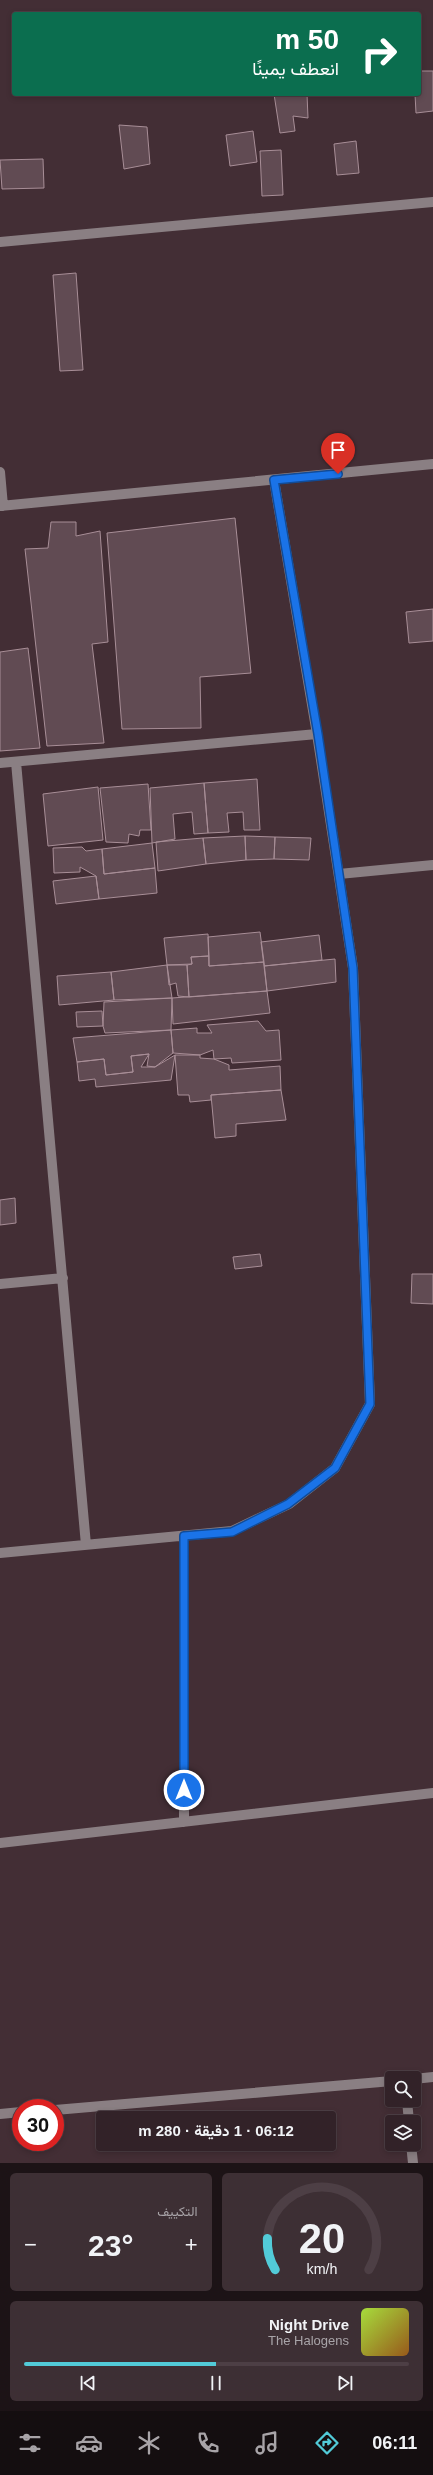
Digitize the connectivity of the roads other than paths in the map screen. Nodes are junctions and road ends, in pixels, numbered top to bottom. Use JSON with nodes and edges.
{"nodes":[{"id":1,"x":433,"y":202,"type":"edge"},
{"id":2,"x":0,"y":242,"type":"edge"},
{"id":3,"x":433,"y":464,"type":"edge"},
{"id":4,"x":0,"y":472,"type":"edge"},
{"id":5,"x":274,"y":480,"type":"junction"},
{"id":6,"x":2,"y":506,"type":"edge"},
{"id":7,"x":318,"y":734,"type":"junction"},
{"id":8,"x":16,"y":762,"type":"junction"},
{"id":9,"x":0,"y":763,"type":"edge"},
{"id":10,"x":433,"y":865,"type":"edge"},
{"id":11,"x":339,"y":874,"type":"junction"},
{"id":12,"x":62,"y":1278,"type":"junction"},
{"id":13,"x":0,"y":1284,"type":"edge"},
{"id":14,"x":184,"y":1536,"type":"junction"},
{"id":15,"x":86,"y":1545,"type":"junction"},
{"id":16,"x":0,"y":1553,"type":"edge"},
{"id":17,"x":433,"y":1793,"type":"edge"},
{"id":18,"x":184,"y":1822,"type":"junction"},
{"id":19,"x":0,"y":1843,"type":"edge"},
{"id":20,"x":433,"y":2077,"type":"edge"},
{"id":21,"x":421,"y":2078,"type":"edge"},
{"id":22,"x":385,"y":2082,"type":"edge"},
{"id":23,"x":64,"y":2109,"type":"edge"},
{"id":24,"x":12,"y":2113,"type":"edge"},
{"id":25,"x":0,"y":2114,"type":"edge"},
{"id":26,"x":412,"y":2151,"type":"edge"},
{"id":27,"x":413,"y":2163,"type":"edge"}],
"edges":[{"from":1,"to":2,"type":"street"},
{"from":3,"to":5,"type":"street"},
{"from":4,"to":6,"type":"street"},
{"from":5,"to":6,"type":"street"},
{"from":5,"to":7,"type":"street"},
{"from":7,"to":8,"type":"street"},
{"from":7,"to":11,"type":"street"},
{"from":8,"to":9,"type":"street"},
{"from":8,"to":12,"type":"street"},
{"from":10,"to":11,"type":"street"},
{"from":11,"to":14,"type":"street"},
{"from":12,"to":13,"type":"street"},
{"from":12,"to":15,"type":"street"},
{"from":14,"to":15,"type":"street"},
{"from":14,"to":18,"type":"street"},
{"from":15,"to":16,"type":"street"},
{"from":17,"to":18,"type":"street"},
{"from":18,"to":19,"type":"street"},
{"from":20,"to":21,"type":"street"},
{"from":22,"to":23,"type":"street"},
{"from":24,"to":25,"type":"street"},
{"from":26,"to":27,"type":"street"}]}
